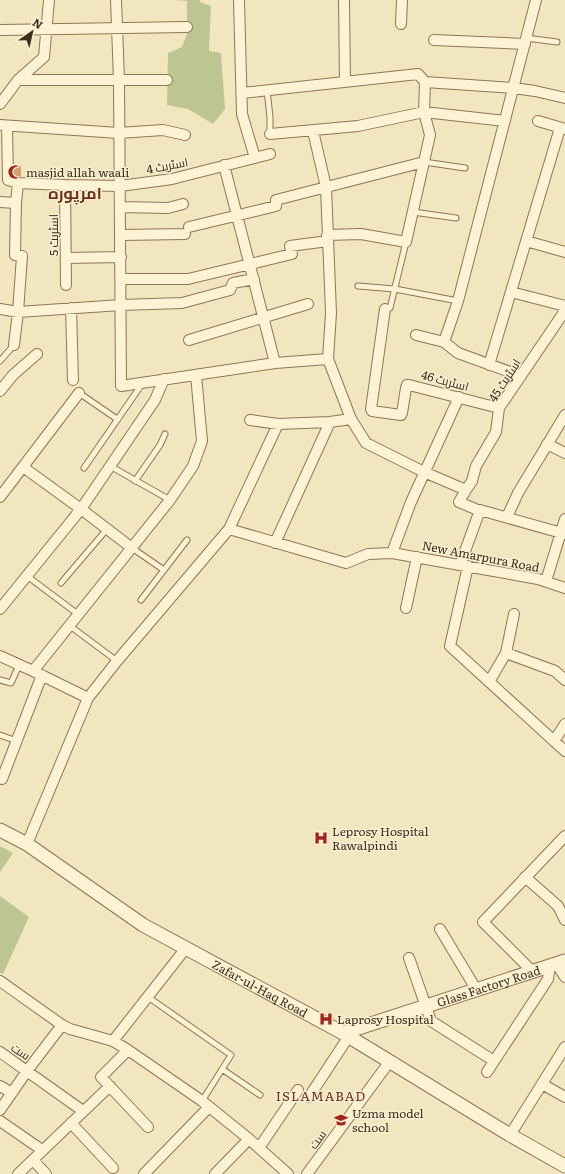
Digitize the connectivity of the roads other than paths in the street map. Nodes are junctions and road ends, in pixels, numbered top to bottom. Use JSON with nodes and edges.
{"nodes":[{"id":1,"x":49,"y":0,"type":"edge"},
{"id":2,"x":116,"y":0,"type":"edge"},
{"id":3,"x":239,"y":0,"type":"edge"},
{"id":4,"x":344,"y":0,"type":"edge"},
{"id":5,"x":402,"y":0,"type":"edge"},
{"id":6,"x":536,"y":0,"type":"edge"},
{"id":7,"x":400,"y":24,"type":"dead end"},
{"id":8,"x":187,"y":27,"type":"dead end"},
{"id":9,"x":116,"y":28,"type":"junction"},
{"id":10,"x":46,"y":29,"type":"junction"},
{"id":11,"x":0,"y":30,"type":"edge"},
{"id":12,"x":434,"y":40,"type":"dead end"},
{"id":13,"x":525,"y":41,"type":"junction"},
{"id":14,"x":557,"y":42,"type":"dead end"},
{"id":15,"x":18,"y":80,"type":"junction"},
{"id":16,"x":119,"y":80,"type":"junction"},
{"id":17,"x":166,"y":80,"type":"dead end"},
{"id":18,"x":345,"y":82,"type":"junction"},
{"id":19,"x":425,"y":82,"type":"junction"},
{"id":20,"x":514,"y":88,"type":"junction"},
{"id":21,"x":266,"y":90,"type":"junction"},
{"id":22,"x":242,"y":93,"type":"junction"},
{"id":23,"x":565,"y":98,"type":"edge"},
{"id":24,"x":0,"y":104,"type":"edge"},
{"id":25,"x":424,"y":112,"type":"junction"},
{"id":26,"x":505,"y":121,"type":"junction"},
{"id":27,"x":538,"y":121,"type":"dead end"},
{"id":28,"x":4,"y":126,"type":"edge"},
{"id":29,"x":563,"y":129,"type":"edge"},
{"id":30,"x":313,"y":131,"type":"junction"},
{"id":31,"x":120,"y":134,"type":"junction"},
{"id":32,"x":270,"y":134,"type":"joint"},
{"id":33,"x":185,"y":135,"type":"dead end"},
{"id":34,"x":270,"y":154,"type":"dead end"},
{"id":35,"x":255,"y":158,"type":"junction"},
{"id":36,"x":424,"y":162,"type":"junction"},
{"id":37,"x":224,"y":165,"type":"junction"},
{"id":38,"x":466,"y":168,"type":"dead end"},
{"id":39,"x":18,"y":183,"type":"junction"},
{"id":40,"x":65,"y":185,"type":"junction"},
{"id":41,"x":120,"y":186,"type":"junction"},
{"id":42,"x":326,"y":187,"type":"junction"},
{"id":43,"x":0,"y":202,"type":"edge"},
{"id":44,"x":16,"y":203,"type":"junction"},
{"id":45,"x":183,"y":204,"type":"dead end"},
{"id":46,"x":120,"y":207,"type":"junction"},
{"id":47,"x":413,"y":212,"type":"junction"},
{"id":48,"x":237,"y":216,"type":"junction"},
{"id":49,"x":456,"y":218,"type":"dead end"},
{"id":50,"x":121,"y":235,"type":"junction"},
{"id":51,"x":327,"y":238,"type":"junction"},
{"id":52,"x":526,"y":241,"type":"junction"},
{"id":53,"x":406,"y":242,"type":"junction"},
{"id":54,"x":565,"y":252,"type":"edge"},
{"id":55,"x":121,"y":257,"type":"junction"},
{"id":56,"x":66,"y":258,"type":"junction"},
{"id":57,"x":250,"y":264,"type":"junction"},
{"id":58,"x":121,"y":279,"type":"junction"},
{"id":59,"x":254,"y":279,"type":"junction"},
{"id":60,"x":66,"y":285,"type":"dead end"},
{"id":61,"x":358,"y":286,"type":"dead end"},
{"id":62,"x":395,"y":289,"type":"junction"},
{"id":63,"x":511,"y":292,"type":"junction"},
{"id":64,"x":458,"y":301,"type":"junction"},
{"id":65,"x":308,"y":304,"type":"dead end"},
{"id":66,"x":121,"y":305,"type":"junction"},
{"id":67,"x":565,"y":306,"type":"edge"},
{"id":68,"x":71,"y":308,"type":"junction"},
{"id":69,"x":387,"y":308,"type":"joint"},
{"id":70,"x":0,"y":309,"type":"edge"},
{"id":71,"x":565,"y":309,"type":"edge"},
{"id":72,"x":18,"y":312,"type":"junction"},
{"id":73,"x":264,"y":317,"type":"junction"},
{"id":74,"x":416,"y":335,"type":"dead end"},
{"id":75,"x":188,"y":340,"type":"dead end"},
{"id":76,"x":444,"y":342,"type":"junction"},
{"id":77,"x":14,"y":345,"type":"joint"},
{"id":78,"x":37,"y":354,"type":"dead end"},
{"id":79,"x":328,"y":359,"type":"junction"},
{"id":80,"x":0,"y":361,"type":"edge"},
{"id":81,"x":276,"y":363,"type":"junction"},
{"id":82,"x":489,"y":365,"type":"junction"},
{"id":83,"x":196,"y":375,"type":"junction"},
{"id":84,"x":521,"y":376,"type":"junction"},
{"id":85,"x":73,"y":380,"type":"dead end"},
{"id":86,"x":164,"y":380,"type":"junction"},
{"id":87,"x":142,"y":383,"type":"junction"},
{"id":88,"x":0,"y":391,"type":"edge"},
{"id":89,"x":79,"y":393,"type":"joint"},
{"id":90,"x":459,"y":397,"type":"junction"},
{"id":91,"x":499,"y":408,"type":"junction"},
{"id":92,"x":565,"y":415,"type":"edge"},
{"id":93,"x":117,"y":419,"type":"junction"},
{"id":94,"x":351,"y":419,"type":"junction"},
{"id":95,"x":250,"y":420,"type":"dead end"},
{"id":96,"x":330,"y":422,"type":"junction"},
{"id":97,"x":278,"y":424,"type":"junction"},
{"id":98,"x":165,"y":434,"type":"dead end"},
{"id":99,"x":547,"y":444,"type":"junction"},
{"id":100,"x":565,"y":453,"type":"edge"},
{"id":101,"x":110,"y":466,"type":"junction"},
{"id":102,"x":23,"y":467,"type":"junction"},
{"id":103,"x":84,"y":468,"type":"dead end"},
{"id":104,"x":424,"y":472,"type":"junction"},
{"id":105,"x":136,"y":481,"type":"junction"},
{"id":106,"x":466,"y":490,"type":"junction"},
{"id":107,"x":1,"y":494,"type":"edge"},
{"id":108,"x":170,"y":500,"type":"junction"},
{"id":109,"x":81,"y":509,"type":"junction"},
{"id":110,"x":480,"y":511,"type":"junction"},
{"id":111,"x":508,"y":517,"type":"junction"},
{"id":112,"x":565,"y":519,"type":"edge"},
{"id":113,"x":107,"y":529,"type":"junction"},
{"id":114,"x":229,"y":529,"type":"junction"},
{"id":115,"x":563,"y":533,"type":"edge"},
{"id":116,"x":187,"y":540,"type":"dead end"},
{"id":117,"x":275,"y":543,"type":"junction"},
{"id":118,"x":132,"y":548,"type":"junction"},
{"id":119,"x":392,"y":553,"type":"junction"},
{"id":120,"x":417,"y":557,"type":"junction"},
{"id":121,"x":464,"y":566,"type":"junction"},
{"id":122,"x":164,"y":570,"type":"junction"},
{"id":123,"x":27,"y":576,"type":"junction"},
{"id":124,"x":546,"y":582,"type":"junction"},
{"id":125,"x":61,"y":583,"type":"dead end"},
{"id":126,"x":565,"y":588,"type":"edge"},
{"id":127,"x":141,"y":600,"type":"dead end"},
{"id":128,"x":406,"y":608,"type":"dead end"},
{"id":129,"x":0,"y":609,"type":"edge"},
{"id":130,"x":79,"y":614,"type":"junction"},
{"id":131,"x":514,"y":614,"type":"dead end"},
{"id":132,"x":70,"y":626,"type":"junction"},
{"id":133,"x":506,"y":653,"type":"junction"},
{"id":134,"x":0,"y":656,"type":"edge"},
{"id":135,"x":117,"y":662,"type":"junction"},
{"id":136,"x":19,"y":665,"type":"junction"},
{"id":137,"x":38,"y":673,"type":"junction"},
{"id":138,"x":0,"y":680,"type":"edge"},
{"id":139,"x":565,"y":680,"type":"edge"},
{"id":140,"x":489,"y":682,"type":"junction"},
{"id":141,"x":88,"y":698,"type":"junction"},
{"id":142,"x":565,"y":724,"type":"edge"},
{"id":143,"x":0,"y":735,"type":"edge"},
{"id":144,"x":17,"y":741,"type":"junction"},
{"id":145,"x":554,"y":741,"type":"junction"},
{"id":146,"x":565,"y":751,"type":"edge"},
{"id":147,"x":0,"y":778,"type":"edge"},
{"id":148,"x":0,"y":830,"type":"edge"},
{"id":149,"x":564,"y":839,"type":"edge"},
{"id":150,"x":28,"y":844,"type":"junction"},
{"id":151,"x":525,"y":877,"type":"junction"},
{"id":152,"x":565,"y":920,"type":"edge"},
{"id":153,"x":440,"y":929,"type":"dead end"},
{"id":154,"x":186,"y":948,"type":"junction"},
{"id":155,"x":409,"y":958,"type":"dead end"},
{"id":156,"x":557,"y":963,"type":"edge"},
{"id":157,"x":532,"y":971,"type":"junction"},
{"id":158,"x":565,"y":977,"type":"edge"},
{"id":159,"x":0,"y":981,"type":"edge"},
{"id":160,"x":476,"y":989,"type":"junction"},
{"id":161,"x":148,"y":997,"type":"junction"},
{"id":162,"x":426,"y":1005,"type":"junction"},
{"id":163,"x":62,"y":1025,"type":"junction"},
{"id":164,"x":346,"y":1034,"type":"junction"},
{"id":165,"x":113,"y":1041,"type":"junction"},
{"id":166,"x":565,"y":1047,"type":"edge"},
{"id":167,"x":128,"y":1050,"type":"junction"},
{"id":168,"x":0,"y":1052,"type":"edge"},
{"id":169,"x":390,"y":1061,"type":"junction"},
{"id":170,"x":494,"y":1061,"type":"junction"},
{"id":171,"x":222,"y":1069,"type":"junction"},
{"id":172,"x":27,"y":1071,"type":"junction"},
{"id":173,"x":487,"y":1072,"type":"dead end"},
{"id":174,"x":542,"y":1084,"type":"junction"},
{"id":175,"x":0,"y":1086,"type":"edge"},
{"id":176,"x":110,"y":1086,"type":"junction"},
{"id":177,"x":298,"y":1090,"type":"dead end"},
{"id":178,"x":12,"y":1093,"type":"junction"},
{"id":179,"x":260,"y":1095,"type":"dead end"},
{"id":180,"x":309,"y":1097,"type":"dead end"},
{"id":181,"x":565,"y":1097,"type":"edge"},
{"id":182,"x":206,"y":1104,"type":"junction"},
{"id":183,"x":0,"y":1110,"type":"edge"},
{"id":184,"x":83,"y":1111,"type":"junction"},
{"id":185,"x":0,"y":1121,"type":"edge"},
{"id":186,"x":71,"y":1123,"type":"junction"},
{"id":187,"x":148,"y":1127,"type":"dead end"},
{"id":188,"x":510,"y":1135,"type":"junction"},
{"id":189,"x":249,"y":1139,"type":"junction"},
{"id":190,"x":259,"y":1148,"type":"junction"},
{"id":191,"x":42,"y":1150,"type":"junction"},
{"id":192,"x":33,"y":1160,"type":"junction"},
{"id":193,"x":565,"y":1166,"type":"edge"},
{"id":194,"x":113,"y":1168,"type":"dead end"},
{"id":195,"x":18,"y":1174,"type":"edge"},
{"id":196,"x":46,"y":1174,"type":"edge"},
{"id":197,"x":144,"y":1174,"type":"edge"},
{"id":198,"x":215,"y":1174,"type":"edge"},
{"id":199,"x":288,"y":1174,"type":"edge"},
{"id":200,"x":307,"y":1174,"type":"edge"}],
"edges":[{"from":1,"to":10,"type":"street"},
{"from":2,"to":9,"type":"street"},
{"from":3,"to":22,"type":"street"},
{"from":4,"to":18,"type":"street"},
{"from":5,"to":7,"type":"street"},
{"from":6,"to":13,"type":"street"},
{"from":8,"to":9,"type":"street"},
{"from":9,"to":10,"type":"street"},
{"from":9,"to":16,"type":"street"},
{"from":10,"to":11,"type":"street"},
{"from":10,"to":15,"type":"street"},
{"from":12,"to":13,"type":"street"},
{"from":13,"to":14,"type":"lane"},
{"from":13,"to":20,"type":"street"},
{"from":15,"to":16,"type":"street"},
{"from":15,"to":24,"type":"street"},
{"from":16,"to":17,"type":"street"},
{"from":16,"to":31,"type":"street"},
{"from":18,"to":19,"type":"street"},
{"from":18,"to":21,"type":"street"},
{"from":19,"to":20,"type":"street"},
{"from":19,"to":25,"type":"street"},
{"from":20,"to":23,"type":"street"},
{"from":20,"to":26,"type":"street"},
{"from":21,"to":22,"type":"street"},
{"from":21,"to":32,"type":"lane"},
{"from":22,"to":35,"type":"street"},
{"from":25,"to":26,"type":"street"},
{"from":25,"to":30,"type":"street"},
{"from":25,"to":36,"type":"street"},
{"from":26,"to":64,"type":"street"},
{"from":27,"to":29,"type":"street"},
{"from":28,"to":31,"type":"street"},
{"from":28,"to":39,"type":"street"},
{"from":29,"to":52,"type":"street"},
{"from":30,"to":32,"type":"street"},
{"from":30,"to":42,"type":"street"},
{"from":31,"to":33,"type":"street"},
{"from":31,"to":41,"type":"street"},
{"from":34,"to":35,"type":"street","name":"اسٹریٹ 4"},
{"from":35,"to":37,"type":"street","name":"اسٹریٹ 4"},
{"from":36,"to":38,"type":"lane"},
{"from":36,"to":42,"type":"street"},
{"from":36,"to":47,"type":"street"},
{"from":37,"to":41,"type":"street","name":"اسٹریٹ 4"},
{"from":37,"to":48,"type":"street"},
{"from":39,"to":40,"type":"street","name":"اسٹریٹ 4"},
{"from":39,"to":44,"type":"street"},
{"from":40,"to":41,"type":"street","name":"اسٹریٹ 4"},
{"from":40,"to":56,"type":"street","name":"اسٹریٹ 5"},
{"from":41,"to":46,"type":"street"},
{"from":42,"to":48,"type":"street"},
{"from":42,"to":51,"type":"street"},
{"from":43,"to":44,"type":"street"},
{"from":44,"to":72,"type":"street"},
{"from":45,"to":46,"type":"street"},
{"from":46,"to":50,"type":"street"},
{"from":47,"to":49,"type":"lane"},
{"from":47,"to":53,"type":"street"},
{"from":48,"to":50,"type":"street"},
{"from":48,"to":57,"type":"street"},
{"from":50,"to":55,"type":"street"},
{"from":51,"to":53,"type":"street"},
{"from":51,"to":57,"type":"street"},
{"from":51,"to":79,"type":"street"},
{"from":52,"to":54,"type":"street"},
{"from":52,"to":63,"type":"street"},
{"from":53,"to":62,"type":"lane"},
{"from":55,"to":56,"type":"street"},
{"from":55,"to":58,"type":"street"},
{"from":56,"to":60,"type":"street","name":"اسٹریٹ 5"},
{"from":57,"to":58,"type":"street"},
{"from":57,"to":59,"type":"street"},
{"from":58,"to":66,"type":"street"},
{"from":59,"to":66,"type":"street"},
{"from":59,"to":73,"type":"street"},
{"from":61,"to":62,"type":"lane"},
{"from":62,"to":64,"type":"lane"},
{"from":62,"to":69,"type":"lane"},
{"from":63,"to":67,"type":"street"},
{"from":63,"to":82,"type":"street"},
{"from":64,"to":76,"type":"street"},
{"from":65,"to":73,"type":"street"},
{"from":66,"to":68,"type":"street"},
{"from":66,"to":87,"type":"street"},
{"from":68,"to":72,"type":"street"},
{"from":68,"to":85,"type":"street"},
{"from":69,"to":90,"type":"street","name":"اسٹریٹ 46"},
{"from":70,"to":72,"type":"street"},
{"from":71,"to":84,"type":"street","name":"اسٹریٹ 45"},
{"from":72,"to":77,"type":"street"},
{"from":73,"to":75,"type":"street"},
{"from":73,"to":81,"type":"street"},
{"from":74,"to":76,"type":"street"},
{"from":76,"to":82,"type":"street"},
{"from":77,"to":80,"type":"lane"},
{"from":78,"to":88,"type":"street"},
{"from":79,"to":81,"type":"street"},
{"from":79,"to":94,"type":"street"},
{"from":81,"to":83,"type":"street"},
{"from":82,"to":84,"type":"street"},
{"from":83,"to":86,"type":"street"},
{"from":83,"to":108,"type":"street"},
{"from":84,"to":91,"type":"street","name":"اسٹریٹ 45"},
{"from":86,"to":87,"type":"street"},
{"from":86,"to":101,"type":"street"},
{"from":87,"to":93,"type":"lane"},
{"from":89,"to":93,"type":"lane"},
{"from":89,"to":102,"type":"street"},
{"from":90,"to":91,"type":"street","name":"اسٹریٹ 46"},
{"from":90,"to":104,"type":"street"},
{"from":91,"to":106,"type":"street","name":"اسٹریٹ 45"},
{"from":92,"to":99,"type":"street"},
{"from":93,"to":103,"type":"lane"},
{"from":94,"to":96,"type":"street"},
{"from":94,"to":104,"type":"street"},
{"from":95,"to":97,"type":"street"},
{"from":96,"to":97,"type":"street"},
{"from":96,"to":117,"type":"street"},
{"from":97,"to":114,"type":"street"},
{"from":98,"to":105,"type":"lane"},
{"from":99,"to":100,"type":"street"},
{"from":99,"to":111,"type":"street"},
{"from":101,"to":105,"type":"lane"},
{"from":101,"to":109,"type":"street"},
{"from":102,"to":107,"type":"street"},
{"from":102,"to":109,"type":"street"},
{"from":104,"to":106,"type":"street"},
{"from":104,"to":119,"type":"street"},
{"from":105,"to":108,"type":"lane"},
{"from":106,"to":110,"type":"street","name":"اسٹریٹ 45"},
{"from":108,"to":118,"type":"street"},
{"from":109,"to":113,"type":"street"},
{"from":109,"to":123,"type":"street"},
{"from":110,"to":111,"type":"street"},
{"from":110,"to":121,"type":"street"},
{"from":111,"to":115,"type":"street"},
{"from":112,"to":115,"type":"street"},
{"from":113,"to":118,"type":"street"},
{"from":113,"to":125,"type":"lane"},
{"from":114,"to":117,"type":"street","name":"New Amarpura Road"},
{"from":114,"to":135,"type":"street"},
{"from":115,"to":124,"type":"street"},
{"from":116,"to":122,"type":"lane"},
{"from":117,"to":119,"type":"street","name":"New Amarpura Road"},
{"from":118,"to":122,"type":"lane"},
{"from":118,"to":130,"type":"street"},
{"from":119,"to":120,"type":"street","name":"New Amarpura Road"},
{"from":120,"to":121,"type":"street","name":"New Amarpura Road"},
{"from":120,"to":128,"type":"street"},
{"from":121,"to":124,"type":"street","name":"New Amarpura Road"},
{"from":121,"to":140,"type":"street"},
{"from":122,"to":127,"type":"lane"},
{"from":123,"to":129,"type":"street"},
{"from":123,"to":130,"type":"lane"},
{"from":124,"to":126,"type":"street","name":"New Amarpura Road"},
{"from":130,"to":132,"type":"street"},
{"from":131,"to":133,"type":"street"},
{"from":132,"to":135,"type":"lane"},
{"from":132,"to":137,"type":"street"},
{"from":133,"to":139,"type":"street"},
{"from":133,"to":140,"type":"street"},
{"from":134,"to":136,"type":"street"},
{"from":135,"to":141,"type":"street"},
{"from":136,"to":137,"type":"street"},
{"from":136,"to":138,"type":"lane"},
{"from":137,"to":141,"type":"street"},
{"from":137,"to":144,"type":"street"},
{"from":140,"to":145,"type":"street"},
{"from":141,"to":150,"type":"street"},
{"from":142,"to":145,"type":"street"},
{"from":143,"to":144,"type":"lane"},
{"from":144,"to":147,"type":"street"},
{"from":145,"to":146,"type":"street"},
{"from":148,"to":150,"type":"street","name":"Zafar-ul-Haq Road"},
{"from":149,"to":151,"type":"street"},
{"from":150,"to":154,"type":"street","name":"Zafar-ul-Haq Road"},
{"from":151,"to":152,"type":"street"},
{"from":151,"to":157,"type":"street"},
{"from":153,"to":160,"type":"street"},
{"from":154,"to":161,"type":"street"},
{"from":154,"to":164,"type":"street","name":"Zafar-ul-Haq Road"},
{"from":155,"to":162,"type":"street"},
{"from":156,"to":157,"type":"street","name":"Glass Factory Road"},
{"from":156,"to":158,"type":"street"},
{"from":156,"to":170,"type":"street"},
{"from":157,"to":160,"type":"street","name":"Glass Factory Road"},
{"from":159,"to":163,"type":"street"},
{"from":160,"to":162,"type":"street","name":"Glass Factory Road"},
{"from":161,"to":165,"type":"street"},
{"from":161,"to":171,"type":"lane"},
{"from":162,"to":164,"type":"street","name":"Glass Factory Road"},
{"from":162,"to":170,"type":"street"},
{"from":163,"to":165,"type":"street"},
{"from":163,"to":172,"type":"street","name":"ست"},
{"from":164,"to":169,"type":"street","name":"Zafar-ul-Haq Road"},
{"from":164,"to":180,"type":"street"},
{"from":165,"to":167,"type":"street"},
{"from":166,"to":174,"type":"street"},
{"from":167,"to":176,"type":"street"},
{"from":167,"to":182,"type":"street"},
{"from":168,"to":172,"type":"street","name":"ست"},
{"from":169,"to":188,"type":"street","name":"Zafar-ul-Haq Road"},
{"from":169,"to":200,"type":"street","name":"ست"},
{"from":170,"to":173,"type":"street"},
{"from":171,"to":179,"type":"lane"},
{"from":171,"to":182,"type":"lane"},
{"from":172,"to":178,"type":"street","name":"ست"},
{"from":172,"to":184,"type":"street","name":"ست"},
{"from":174,"to":181,"type":"street"},
{"from":174,"to":188,"type":"street"},
{"from":175,"to":178,"type":"street"},
{"from":176,"to":184,"type":"street"},
{"from":176,"to":187,"type":"street"},
{"from":177,"to":190,"type":"street"},
{"from":178,"to":183,"type":"street","name":"ست"},
{"from":182,"to":189,"type":"street"},
{"from":182,"to":197,"type":"street"},
{"from":184,"to":186,"type":"street"},
{"from":185,"to":191,"type":"street"},
{"from":186,"to":191,"type":"street"},
{"from":186,"to":194,"type":"street"},
{"from":188,"to":193,"type":"street","name":"Zafar-ul-Haq Road"},
{"from":189,"to":190,"type":"street"},
{"from":189,"to":198,"type":"street"},
{"from":190,"to":199,"type":"street"},
{"from":191,"to":192,"type":"street"},
{"from":192,"to":195,"type":"street"},
{"from":192,"to":196,"type":"street"}]}
